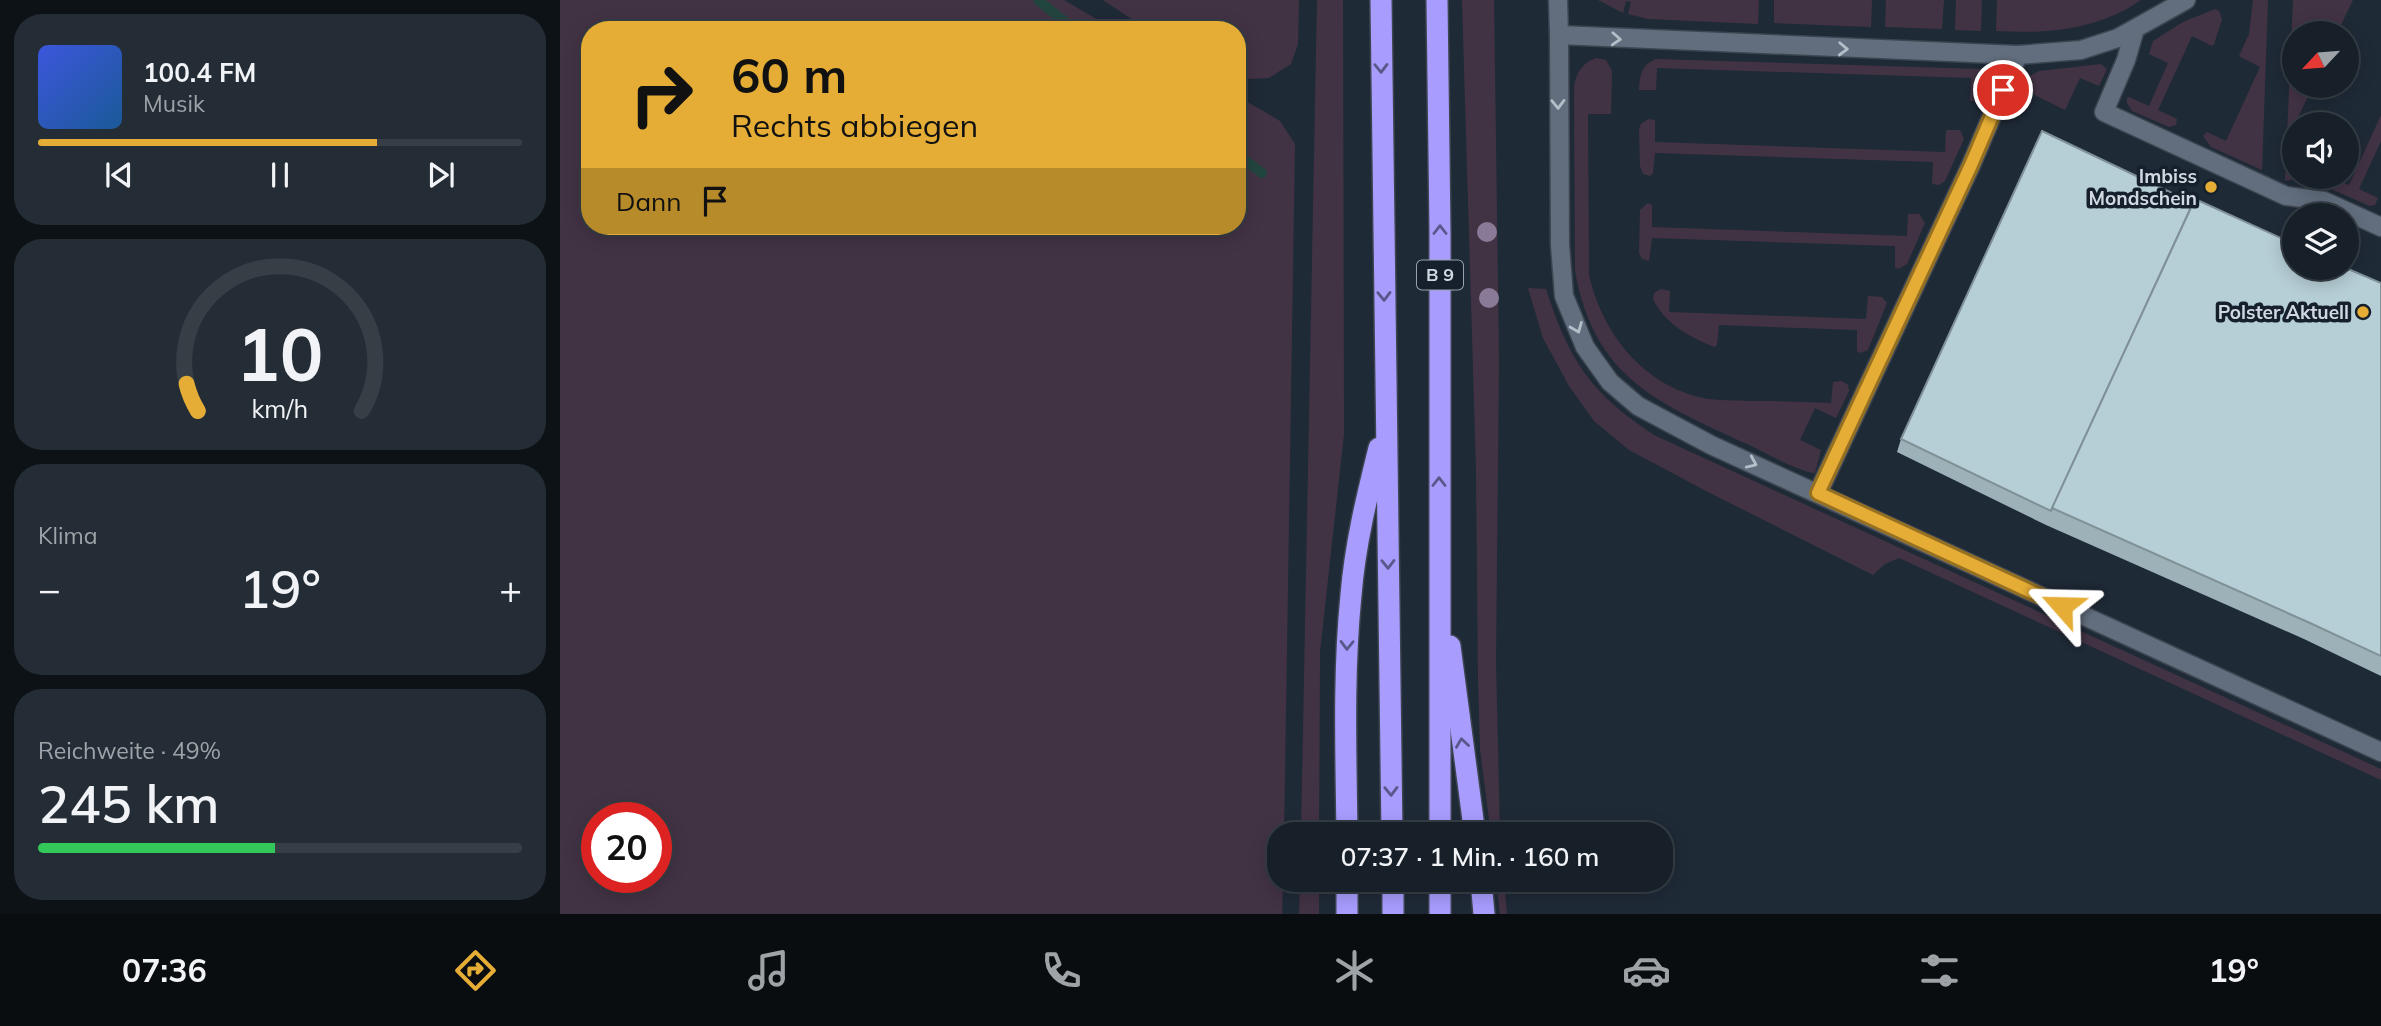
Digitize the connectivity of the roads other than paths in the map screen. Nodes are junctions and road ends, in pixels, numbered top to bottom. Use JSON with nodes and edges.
{"nodes":[{"id":1,"x":1381,"y":0,"type":"edge"},
{"id":2,"x":1437,"y":0,"type":"edge"},
{"id":3,"x":1558,"y":0,"type":"edge"},
{"id":4,"x":2186,"y":0,"type":"edge"},
{"id":5,"x":2135,"y":29,"type":"junction"},
{"id":6,"x":1559,"y":36,"type":"junction"},
{"id":7,"x":2018,"y":55,"type":"junction"},
{"id":8,"x":2381,"y":227,"type":"edge"},
{"id":9,"x":1386,"y":422,"type":"junction"},
{"id":10,"x":1818,"y":493,"type":"junction"},
{"id":11,"x":1439,"y":550,"type":"junction"},
{"id":12,"x":2381,"y":752,"type":"edge"},
{"id":13,"x":1347,"y":822,"type":"edge"},
{"id":14,"x":1392,"y":822,"type":"edge"},
{"id":15,"x":1440,"y":822,"type":"edge"},
{"id":16,"x":1473,"y":822,"type":"edge"},
{"id":17,"x":1347,"y":892,"type":"edge"},
{"id":18,"x":1392,"y":892,"type":"edge"},
{"id":19,"x":1440,"y":892,"type":"edge"},
{"id":20,"x":1481,"y":892,"type":"edge"},
{"id":21,"x":1347,"y":914,"type":"edge"},
{"id":22,"x":1393,"y":914,"type":"edge"},
{"id":23,"x":1440,"y":914,"type":"edge"},
{"id":24,"x":1484,"y":914,"type":"edge"}],
"edges":[{"from":1,"to":9,"type":"highway","one_way":true},
{"from":11,"to":2,"type":"highway","number":"B 9","one_way":true},
{"from":3,"to":6,"type":"lane"},
{"from":4,"to":5,"type":"lane"},
{"from":5,"to":7,"type":"lane"},
{"from":5,"to":8,"type":"lane"},
{"from":6,"to":7,"type":"lane","one_way":true},
{"from":6,"to":10,"type":"lane","one_way":true},
{"from":7,"to":10,"type":"lane"},
{"from":9,"to":13,"type":"highway","one_way":true},
{"from":9,"to":14,"type":"highway","one_way":true},
{"from":10,"to":12,"type":"lane"},
{"from":11,"to":15,"type":"highway","number":"B 9"},
{"from":16,"to":11,"type":"highway","one_way":true},
{"from":17,"to":21,"type":"highway"},
{"from":18,"to":22,"type":"highway"},
{"from":19,"to":23,"type":"highway"},
{"from":20,"to":24,"type":"highway"}]}
